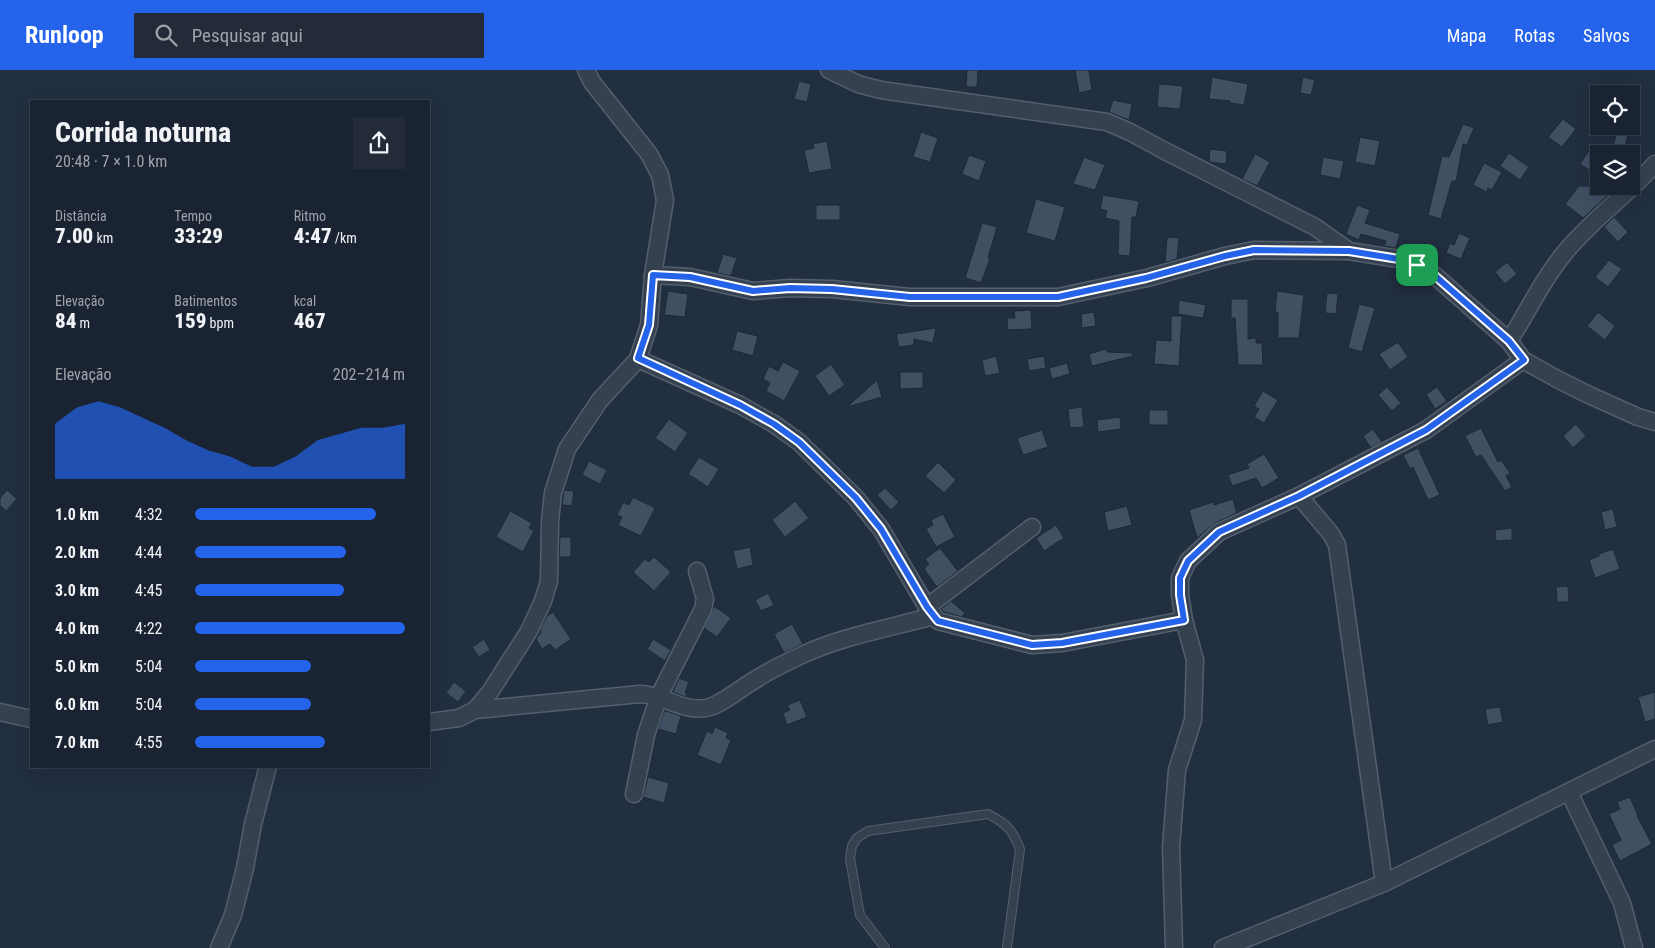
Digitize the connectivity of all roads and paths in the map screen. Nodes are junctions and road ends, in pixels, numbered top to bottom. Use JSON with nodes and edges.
{"nodes":[{"id":1,"x":586,"y":70,"type":"edge"},
{"id":2,"x":829,"y":70,"type":"edge"},
{"id":3,"x":1655,"y":164,"type":"edge"},
{"id":4,"x":1349,"y":251,"type":"junction"},
{"id":5,"x":653,"y":275,"type":"junction"},
{"id":6,"x":1509,"y":341,"type":"junction"},
{"id":7,"x":638,"y":358,"type":"junction"},
{"id":8,"x":1524,"y":360,"type":"junction"},
{"id":9,"x":1655,"y":422,"type":"edge"},
{"id":10,"x":1299,"y":496,"type":"junction"},
{"id":11,"x":1032,"y":527,"type":"dead end"},
{"id":12,"x":697,"y":571,"type":"dead end"},
{"id":13,"x":930,"y":611,"type":"junction"},
{"id":14,"x":1184,"y":620,"type":"junction"},
{"id":15,"x":659,"y":696,"type":"junction"},
{"id":16,"x":475,"y":710,"type":"junction"},
{"id":17,"x":0,"y":712,"type":"edge"},
{"id":18,"x":30,"y":720,"type":"edge"},
{"id":19,"x":430,"y":722,"type":"edge"},
{"id":20,"x":1655,"y":749,"type":"edge"},
{"id":21,"x":267,"y":768,"type":"edge"},
{"id":22,"x":1569,"y":792,"type":"junction"},
{"id":23,"x":634,"y":794,"type":"dead end"},
{"id":24,"x":1384,"y":883,"type":"junction"},
{"id":25,"x":220,"y":948,"type":"edge"},
{"id":26,"x":884,"y":948,"type":"edge"},
{"id":27,"x":1007,"y":948,"type":"edge"},
{"id":28,"x":1174,"y":948,"type":"edge"},
{"id":29,"x":1223,"y":948,"type":"edge"},
{"id":30,"x":1634,"y":948,"type":"edge"}],
"edges":[{"from":1,"to":5,"type":"street"},
{"from":2,"to":4,"type":"street"},
{"from":3,"to":6,"type":"street"},
{"from":4,"to":5,"type":"street"},
{"from":4,"to":6,"type":"street"},
{"from":5,"to":7,"type":"street"},
{"from":6,"to":8,"type":"street"},
{"from":7,"to":13,"type":"street"},
{"from":7,"to":16,"type":"street"},
{"from":8,"to":9,"type":"street"},
{"from":8,"to":10,"type":"street"},
{"from":10,"to":14,"type":"street"},
{"from":10,"to":24,"type":"street"},
{"from":11,"to":13,"type":"street"},
{"from":12,"to":15,"type":"street"},
{"from":13,"to":14,"type":"street"},
{"from":13,"to":15,"type":"street"},
{"from":14,"to":28,"type":"street"},
{"from":15,"to":16,"type":"street"},
{"from":15,"to":23,"type":"street"},
{"from":16,"to":19,"type":"street"},
{"from":17,"to":18,"type":"street"},
{"from":20,"to":22,"type":"street"},
{"from":21,"to":25,"type":"street"},
{"from":22,"to":24,"type":"street"},
{"from":22,"to":30,"type":"street"},
{"from":24,"to":29,"type":"street"},
{"from":26,"to":27,"type":"lane"}]}
